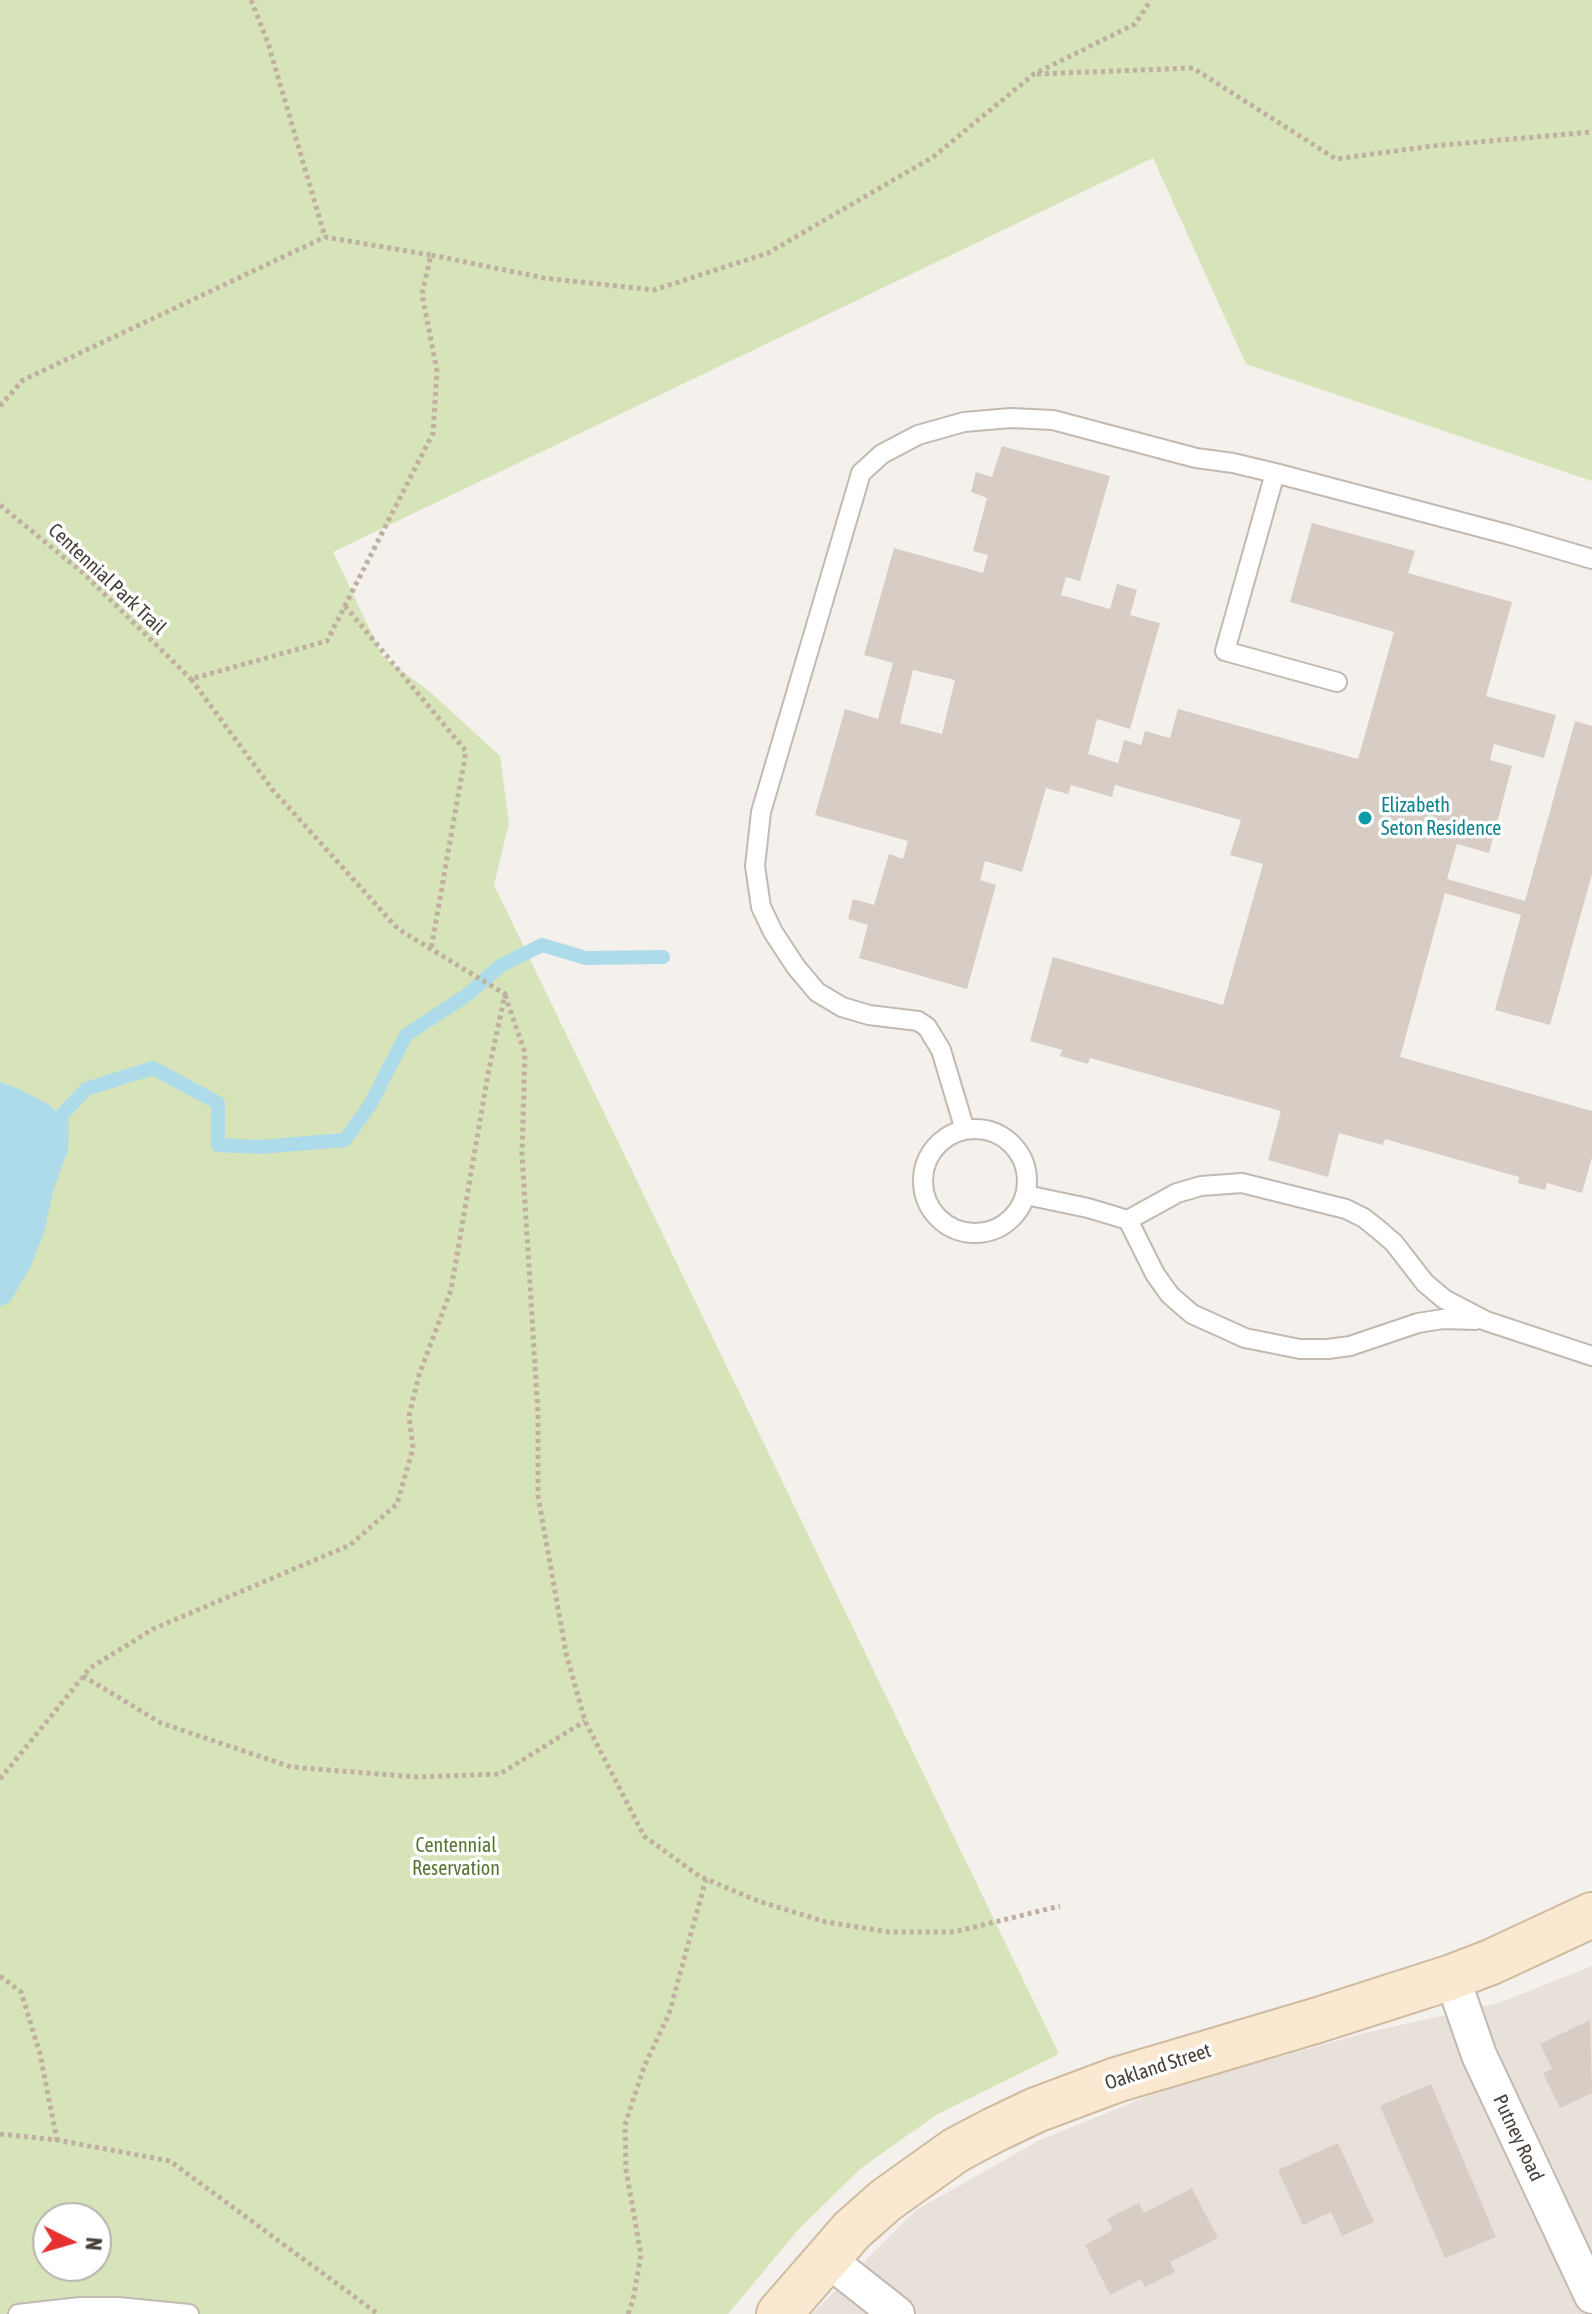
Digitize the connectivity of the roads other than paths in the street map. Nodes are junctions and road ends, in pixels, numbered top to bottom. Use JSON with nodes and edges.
{"nodes":[{"id":1,"x":1275,"y":473,"type":"junction"},
{"id":2,"x":1592,"y":559,"type":"edge"},
{"id":3,"x":1337,"y":682,"type":"dead end"},
{"id":4,"x":965,"y":1130,"type":"junction"},
{"id":5,"x":1026,"y":1195,"type":"junction"},
{"id":6,"x":1128,"y":1220,"type":"junction"},
{"id":7,"x":1486,"y":1321,"type":"junction"},
{"id":8,"x":1592,"y":1356,"type":"edge"},
{"id":9,"x":1592,"y":1915,"type":"edge"},
{"id":10,"x":1452,"y":1977,"type":"junction"},
{"id":11,"x":826,"y":2258,"type":"junction"},
{"id":12,"x":1592,"y":2296,"type":"edge"},
{"id":13,"x":18,"y":2314,"type":"edge"},
{"id":14,"x":189,"y":2314,"type":"edge"},
{"id":15,"x":779,"y":2314,"type":"edge"},
{"id":16,"x":897,"y":2314,"type":"edge"}],
"edges":[{"from":1,"to":2,"type":"lane"},
{"from":1,"to":3,"type":"lane"},
{"from":1,"to":4,"type":"lane"},
{"from":4,"to":5,"type":"lane"},
{"from":4,"to":5,"type":"lane"},
{"from":5,"to":6,"type":"lane"},
{"from":6,"to":7,"type":"lane"},
{"from":6,"to":7,"type":"lane"},
{"from":7,"to":8,"type":"lane"},
{"from":9,"to":10,"type":"street","name":"Oakland Street"},
{"from":10,"to":11,"type":"street","name":"Oakland Street"},
{"from":10,"to":12,"type":"street","name":"Putney Road"},
{"from":11,"to":15,"type":"street","name":"Oakland Street"},
{"from":11,"to":16,"type":"street"},
{"from":13,"to":14,"type":"lane"}]}
